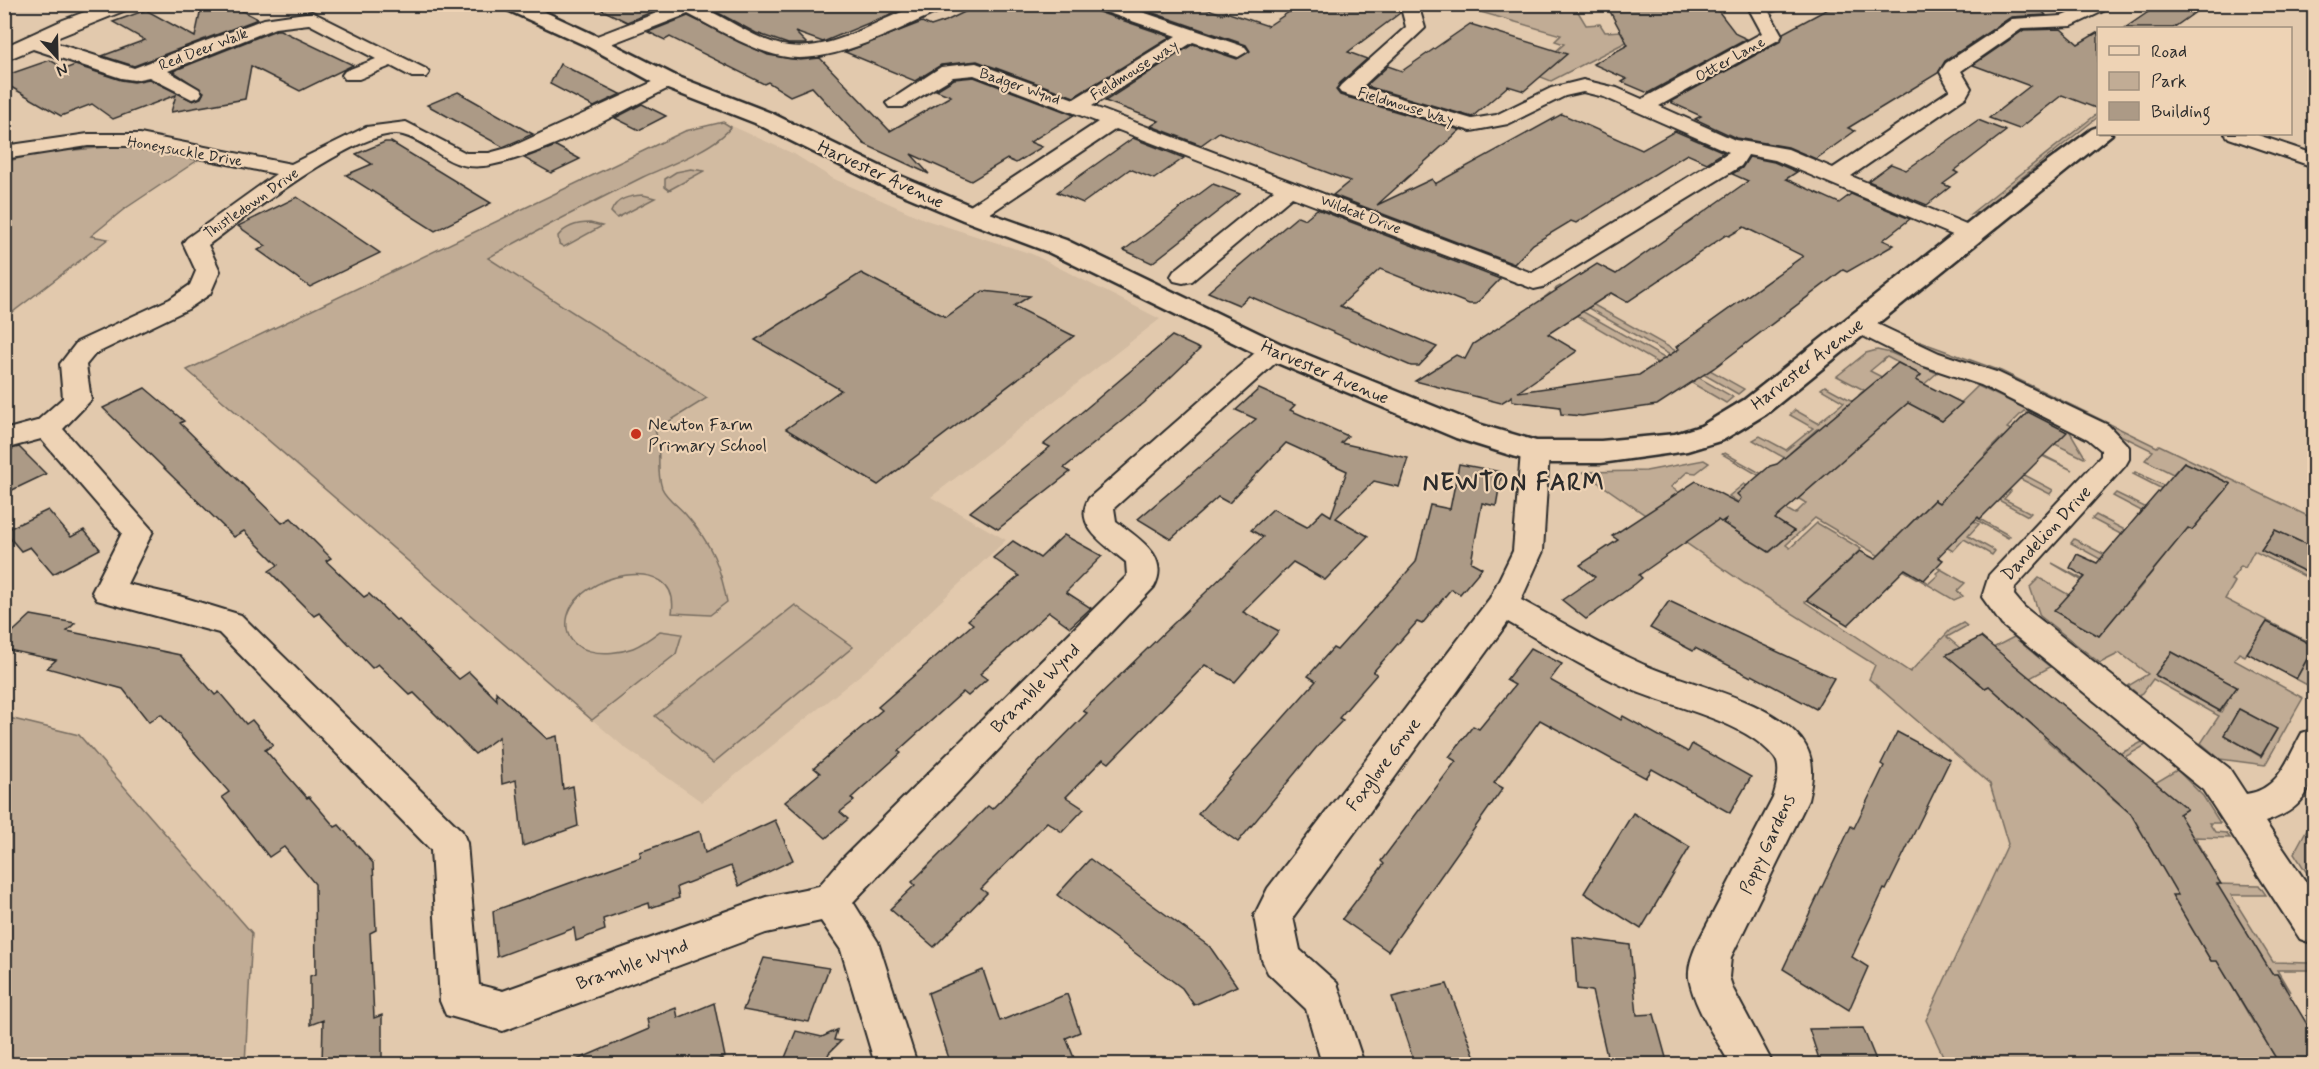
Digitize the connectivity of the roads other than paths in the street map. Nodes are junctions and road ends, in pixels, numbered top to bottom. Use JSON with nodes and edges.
{"nodes":[{"id":1,"x":125,"y":4,"type":"edge"},
{"id":2,"x":510,"y":4,"type":"edge"},
{"id":3,"x":941,"y":4,"type":"edge"},
{"id":4,"x":1409,"y":4,"type":"edge"},
{"id":5,"x":1778,"y":4,"type":"edge"},
{"id":6,"x":2109,"y":4,"type":"edge"},
{"id":7,"x":1100,"y":5,"type":"edge"},
{"id":8,"x":694,"y":6,"type":"edge"},
{"id":9,"x":1756,"y":7,"type":"edge"},
{"id":10,"x":1191,"y":35,"type":"junction"},
{"id":11,"x":32,"y":42,"type":"junction"},
{"id":12,"x":596,"y":43,"type":"junction"},
{"id":13,"x":1238,"y":51,"type":"dead end"},
{"id":14,"x":4,"y":56,"type":"edge"},
{"id":15,"x":392,"y":59,"type":"junction"},
{"id":16,"x":152,"y":70,"type":"junction"},
{"id":17,"x":419,"y":73,"type":"dead end"},
{"id":18,"x":352,"y":75,"type":"dead end"},
{"id":19,"x":668,"y":81,"type":"junction"},
{"id":20,"x":192,"y":93,"type":"dead end"},
{"id":21,"x":896,"y":103,"type":"dead end"},
{"id":22,"x":1077,"y":106,"type":"junction"},
{"id":23,"x":1643,"y":107,"type":"junction"},
{"id":24,"x":1114,"y":121,"type":"junction"},
{"id":25,"x":2099,"y":135,"type":"edge"},
{"id":26,"x":2239,"y":135,"type":"edge"},
{"id":27,"x":1742,"y":149,"type":"junction"},
{"id":28,"x":4,"y":153,"type":"edge"},
{"id":29,"x":2314,"y":161,"type":"edge"},
{"id":30,"x":294,"y":171,"type":"junction"},
{"id":31,"x":1835,"y":177,"type":"junction"},
{"id":32,"x":1291,"y":187,"type":"junction"},
{"id":33,"x":972,"y":215,"type":"junction"},
{"id":34,"x":1970,"y":234,"type":"junction"},
{"id":35,"x":1183,"y":276,"type":"dead end"},
{"id":36,"x":1858,"y":323,"type":"junction"},
{"id":37,"x":1272,"y":351,"type":"junction"},
{"id":38,"x":47,"y":428,"type":"junction"},
{"id":39,"x":4,"y":440,"type":"edge"},
{"id":40,"x":1535,"y":452,"type":"junction"},
{"id":41,"x":1503,"y":605,"type":"junction"},
{"id":42,"x":2314,"y":742,"type":"edge"},
{"id":43,"x":2239,"y":810,"type":"junction"},
{"id":44,"x":830,"y":901,"type":"junction"},
{"id":45,"x":2314,"y":926,"type":"edge"},
{"id":46,"x":896,"y":1065,"type":"edge"},
{"id":47,"x":1343,"y":1065,"type":"edge"},
{"id":48,"x":1752,"y":1065,"type":"edge"}],
"edges":[{"from":1,"to":11,"type":"street"},
{"from":2,"to":12,"type":"street","name":"Harvester Avenue"},
{"from":3,"to":8,"type":"street"},
{"from":4,"to":23,"type":"street","name":"Fieldmouse Way"},
{"from":5,"to":9,"type":"street","name":"Otter Lane"},
{"from":6,"to":31,"type":"street"},
{"from":7,"to":10,"type":"street","name":"Fieldmouse way"},
{"from":8,"to":12,"type":"street"},
{"from":9,"to":23,"type":"street","name":"Otter Lane"},
{"from":10,"to":13,"type":"street","name":"Fieldmouse way"},
{"from":10,"to":22,"type":"street","name":"Fieldmouse way"},
{"from":11,"to":14,"type":"street"},
{"from":11,"to":16,"type":"street","name":"Red Deer Walk"},
{"from":12,"to":19,"type":"street","name":"Harvester Avenue"},
{"from":15,"to":16,"type":"street","name":"Red Deer Walk"},
{"from":15,"to":17,"type":"street","name":"Red Deer Walk"},
{"from":15,"to":18,"type":"street"},
{"from":16,"to":20,"type":"street","name":"Red Deer Walk"},
{"from":19,"to":30,"type":"street","name":"Thistledown Drive"},
{"from":19,"to":33,"type":"street","name":"Harvester Avenue"},
{"from":21,"to":22,"type":"street","name":"Badger Wynd"},
{"from":22,"to":24,"type":"street","name":"Badger Wynd"},
{"from":23,"to":27,"type":"street","name":"Fieldmouse Way"},
{"from":24,"to":32,"type":"street","name":"Wildcat Drive"},
{"from":24,"to":33,"type":"street"},
{"from":25,"to":34,"type":"street","name":"Harvester Avenue"},
{"from":26,"to":29,"type":"street"},
{"from":27,"to":31,"type":"street","name":"Fieldmouse Way"},
{"from":27,"to":32,"type":"street","name":"Wildcat Drive"},
{"from":28,"to":30,"type":"street","name":"Honeysuckle Drive"},
{"from":30,"to":38,"type":"street","name":"Thistledown Drive"},
{"from":31,"to":34,"type":"street","name":"Fieldmouse Way"},
{"from":32,"to":35,"type":"street"},
{"from":33,"to":37,"type":"street","name":"Harvester Avenue"},
{"from":34,"to":36,"type":"street","name":"Harvester Avenue"},
{"from":36,"to":40,"type":"street","name":"Harvester Avenue"},
{"from":36,"to":43,"type":"street","name":"Dandelion Drive"},
{"from":37,"to":40,"type":"street","name":"Harvester Avenue"},
{"from":37,"to":44,"type":"street","name":"Bramble Wynd"},
{"from":38,"to":39,"type":"street","name":"Thistledown Drive"},
{"from":38,"to":44,"type":"street","name":"Bramble Wynd"},
{"from":40,"to":41,"type":"street","name":"Foxglove Grove"},
{"from":41,"to":47,"type":"street","name":"Foxglove Grove"},
{"from":41,"to":48,"type":"street","name":"Poppy Gardens"},
{"from":42,"to":43,"type":"street"},
{"from":43,"to":45,"type":"street","name":"Dandelion Drive"},
{"from":44,"to":46,"type":"street"}]}
